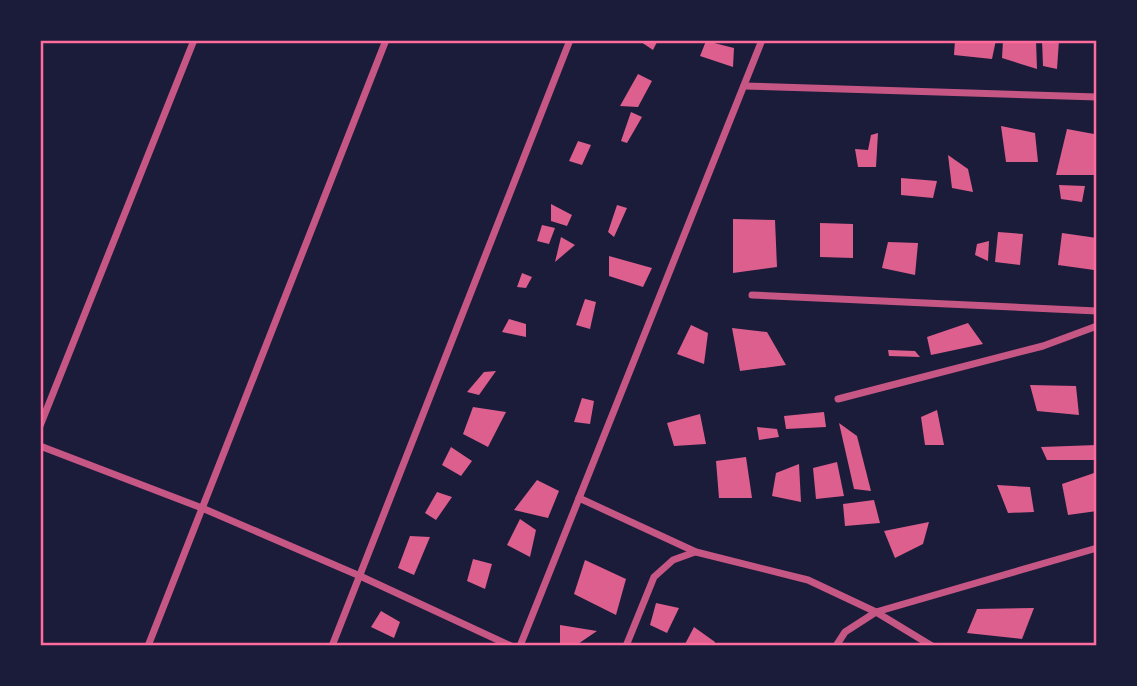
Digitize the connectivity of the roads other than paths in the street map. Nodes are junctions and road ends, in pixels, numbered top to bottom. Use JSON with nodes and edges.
{"nodes":[{"id":1,"x":194,"y":40,"type":"edge"},
{"id":2,"x":386,"y":40,"type":"edge"},
{"id":3,"x":570,"y":40,"type":"edge"},
{"id":4,"x":762,"y":40,"type":"edge"},
{"id":5,"x":744,"y":86,"type":"junction"},
{"id":6,"x":1097,"y":97,"type":"edge"},
{"id":7,"x":752,"y":295,"type":"dead end"},
{"id":8,"x":1097,"y":311,"type":"edge"},
{"id":9,"x":1097,"y":326,"type":"edge"},
{"id":10,"x":838,"y":399,"type":"dead end"},
{"id":11,"x":40,"y":426,"type":"edge"},
{"id":12,"x":40,"y":446,"type":"edge"},
{"id":13,"x":579,"y":498,"type":"junction"},
{"id":14,"x":202,"y":508,"type":"junction"},
{"id":15,"x":1097,"y":548,"type":"edge"},
{"id":16,"x":696,"y":552,"type":"junction"},
{"id":17,"x":360,"y":576,"type":"junction"},
{"id":18,"x":876,"y":612,"type":"junction"},
{"id":19,"x":148,"y":646,"type":"edge"},
{"id":20,"x":332,"y":646,"type":"edge"},
{"id":21,"x":511,"y":646,"type":"edge"},
{"id":22,"x":520,"y":646,"type":"edge"},
{"id":23,"x":626,"y":646,"type":"edge"},
{"id":24,"x":836,"y":646,"type":"edge"},
{"id":25,"x":932,"y":646,"type":"edge"}],
"edges":[{"from":1,"to":11,"type":"street"},
{"from":2,"to":14,"type":"street"},
{"from":3,"to":17,"type":"street"},
{"from":4,"to":5,"type":"street"},
{"from":5,"to":6,"type":"street"},
{"from":5,"to":13,"type":"street"},
{"from":7,"to":8,"type":"street"},
{"from":9,"to":10,"type":"street"},
{"from":12,"to":14,"type":"street"},
{"from":13,"to":16,"type":"street"},
{"from":13,"to":22,"type":"street"},
{"from":14,"to":17,"type":"street"},
{"from":14,"to":19,"type":"street"},
{"from":15,"to":18,"type":"street"},
{"from":16,"to":18,"type":"street"},
{"from":16,"to":23,"type":"street"},
{"from":17,"to":20,"type":"street"},
{"from":17,"to":21,"type":"street"},
{"from":18,"to":24,"type":"street"},
{"from":18,"to":25,"type":"street"}]}
